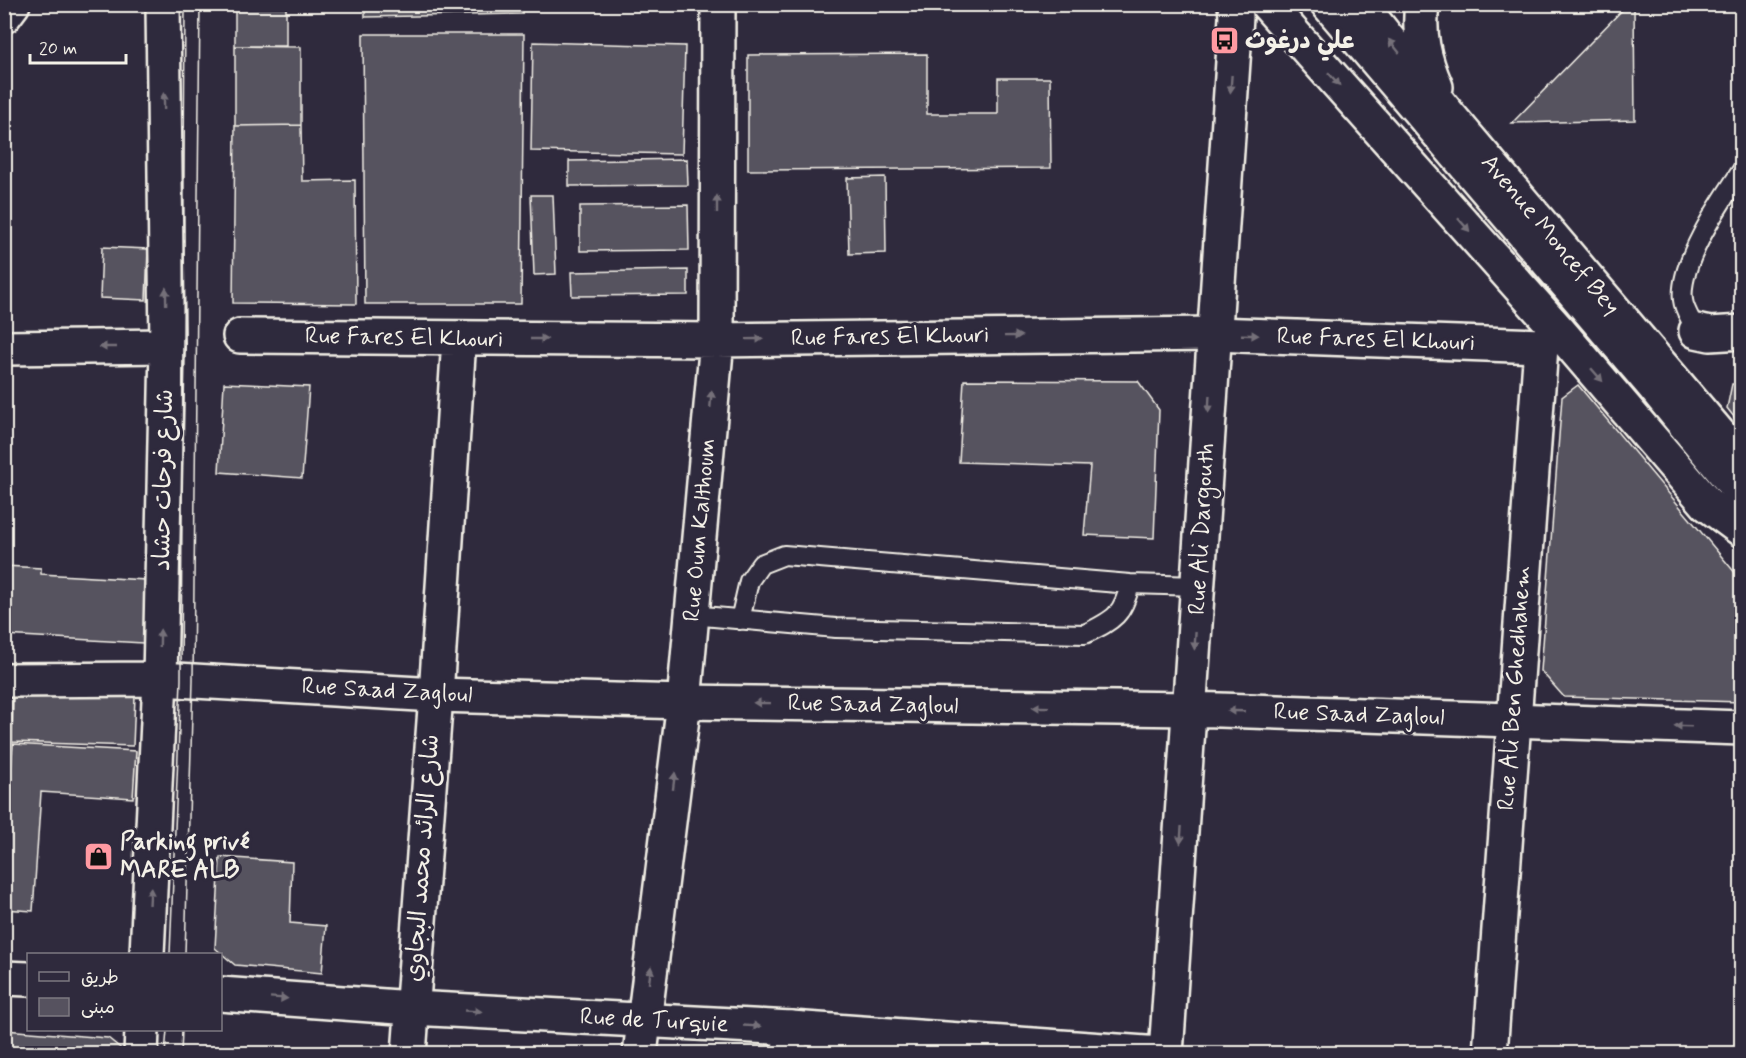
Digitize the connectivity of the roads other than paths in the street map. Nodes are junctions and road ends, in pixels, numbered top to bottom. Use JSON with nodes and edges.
{"nodes":[{"id":1,"x":12,"y":4,"type":"edge"},
{"id":2,"x":163,"y":4,"type":"edge"},
{"id":3,"x":718,"y":4,"type":"edge"},
{"id":4,"x":1235,"y":4,"type":"edge"},
{"id":5,"x":1267,"y":4,"type":"edge"},
{"id":6,"x":1328,"y":4,"type":"edge"},
{"id":7,"x":1363,"y":4,"type":"edge"},
{"id":8,"x":1422,"y":4,"type":"edge"},
{"id":9,"x":4,"y":16,"type":"edge"},
{"id":10,"x":1447,"y":113,"type":"junction"},
{"id":11,"x":1742,"y":170,"type":"edge"},
{"id":12,"x":1695,"y":330,"type":"joint"},
{"id":13,"x":1742,"y":332,"type":"edge"},
{"id":14,"x":1214,"y":334,"type":"junction"},
{"id":15,"x":240,"y":336,"type":"dead end"},
{"id":16,"x":1550,"y":338,"type":"junction"},
{"id":17,"x":459,"y":339,"type":"junction"},
{"id":18,"x":717,"y":340,"type":"junction"},
{"id":19,"x":166,"y":346,"type":"junction"},
{"id":20,"x":4,"y":348,"type":"edge"},
{"id":21,"x":1742,"y":461,"type":"edge"},
{"id":22,"x":1742,"y":494,"type":"edge"},
{"id":23,"x":1742,"y":530,"type":"edge"},
{"id":24,"x":1130,"y":584,"type":"junction"},
{"id":25,"x":1199,"y":586,"type":"junction"},
{"id":26,"x":692,"y":615,"type":"junction"},
{"id":27,"x":740,"y":620,"type":"junction"},
{"id":28,"x":160,"y":679,"type":"junction"},
{"id":29,"x":4,"y":680,"type":"edge"},
{"id":30,"x":436,"y":695,"type":"junction"},
{"id":31,"x":684,"y":702,"type":"junction"},
{"id":32,"x":1190,"y":709,"type":"junction"},
{"id":33,"x":1513,"y":720,"type":"junction"},
{"id":34,"x":1742,"y":728,"type":"edge"},
{"id":35,"x":147,"y":953,"type":"edge"},
{"id":36,"x":4,"y":978,"type":"edge"},
{"id":37,"x":27,"y":980,"type":"edge"},
{"id":38,"x":222,"y":994,"type":"edge"},
{"id":39,"x":412,"y":1008,"type":"junction"},
{"id":40,"x":644,"y":1021,"type":"junction"},
{"id":41,"x":142,"y":1031,"type":"edge"},
{"id":42,"x":790,"y":1041,"type":"edge"},
{"id":43,"x":141,"y":1053,"type":"edge"},
{"id":44,"x":409,"y":1053,"type":"edge"},
{"id":45,"x":640,"y":1053,"type":"edge"},
{"id":46,"x":1160,"y":1053,"type":"edge"},
{"id":47,"x":1166,"y":1053,"type":"edge"},
{"id":48,"x":1490,"y":1053,"type":"edge"}],
"edges":[{"from":1,"to":9,"type":"main road"},
{"from":19,"to":2,"type":"main road","name":"شارع فرحات حشاد","one_way":true},
{"from":18,"to":3,"type":"main road","name":"Rue Oum Kalthoum","one_way":true},
{"from":4,"to":14,"type":"main road","name":"Rue Ali Dargouth","one_way":true},
{"from":5,"to":16,"type":"main road","one_way":true},
{"from":6,"to":22,"type":"main road"},
{"from":10,"to":7,"type":"main road","name":"Avenue Moncef Bey","one_way":true},
{"from":8,"to":10,"type":"main road"},
{"from":10,"to":21,"type":"main road","name":"Avenue Moncef Bey"},
{"from":11,"to":12,"type":"lane"},
{"from":12,"to":13,"type":"main road"},
{"from":14,"to":16,"type":"main road","name":"Rue Fares El Khouri","one_way":true},
{"from":18,"to":14,"type":"main road","name":"Rue Fares El Khouri","one_way":true},
{"from":14,"to":25,"type":"main road","name":"Rue Ali Dargouth","one_way":true},
{"from":15,"to":17,"type":"main road","name":"Rue Fares El Khouri"},
{"from":16,"to":23,"type":"main road","one_way":true},
{"from":16,"to":33,"type":"main road","name":"Rue Ali Ben Ghedhahem"},
{"from":17,"to":18,"type":"main road","name":"Rue Fares El Khouri","one_way":true},
{"from":17,"to":30,"type":"main road","name":"شارع الرائد محمد البجاوي"},
{"from":26,"to":18,"type":"main road","name":"Rue Oum Kalthoum","one_way":true},
{"from":19,"to":20,"type":"main road","one_way":true},
{"from":28,"to":19,"type":"main road","name":"شارع فرحات حشاد","one_way":true},
{"from":24,"to":25,"type":"lane"},
{"from":24,"to":27,"type":"lane"},
{"from":24,"to":27,"type":"lane"},
{"from":25,"to":32,"type":"main road","name":"Rue Ali Dargouth","one_way":true},
{"from":26,"to":27,"type":"lane"},
{"from":26,"to":31,"type":"main road","name":"Rue Oum Kalthoum"},
{"from":28,"to":29,"type":"main road","name":"Rue Saad Zagloul"},
{"from":28,"to":30,"type":"main road","name":"Rue Saad Zagloul"},
{"from":35,"to":28,"type":"main road","name":"شارع فرحات حشاد","one_way":true},
{"from":30,"to":31,"type":"main road","name":"Rue Saad Zagloul"},
{"from":30,"to":39,"type":"main road","name":"شارع الرائد محمد البجاوي"},
{"from":32,"to":31,"type":"main road","name":"Rue Saad Zagloul","one_way":true},
{"from":40,"to":31,"type":"main road","name":"Rue Oum Kalthoum","one_way":true},
{"from":33,"to":32,"type":"main road","name":"Rue Saad Zagloul","one_way":true},
{"from":32,"to":47,"type":"main road","name":"Rue Ali Dargouth","one_way":true},
{"from":34,"to":33,"type":"main road","name":"Rue Saad Zagloul","one_way":true},
{"from":33,"to":48,"type":"main road","name":"Rue Ali Ben Ghedhahem"},
{"from":36,"to":37,"type":"main road"},
{"from":38,"to":39,"type":"main road","name":"Rue de Turquie","one_way":true},
{"from":39,"to":40,"type":"main road","name":"Rue de Turquie","one_way":true},
{"from":39,"to":44,"type":"main road","name":"شارع الرائد محمد البجاوي"},
{"from":40,"to":42,"type":"main road","name":"Rue de Turquie","one_way":true},
{"from":40,"to":45,"type":"main road","name":"Rue Oum Kalthoum"},
{"from":41,"to":43,"type":"main road"},
{"from":42,"to":46,"type":"main road","name":"Rue de Turquie"}]}
